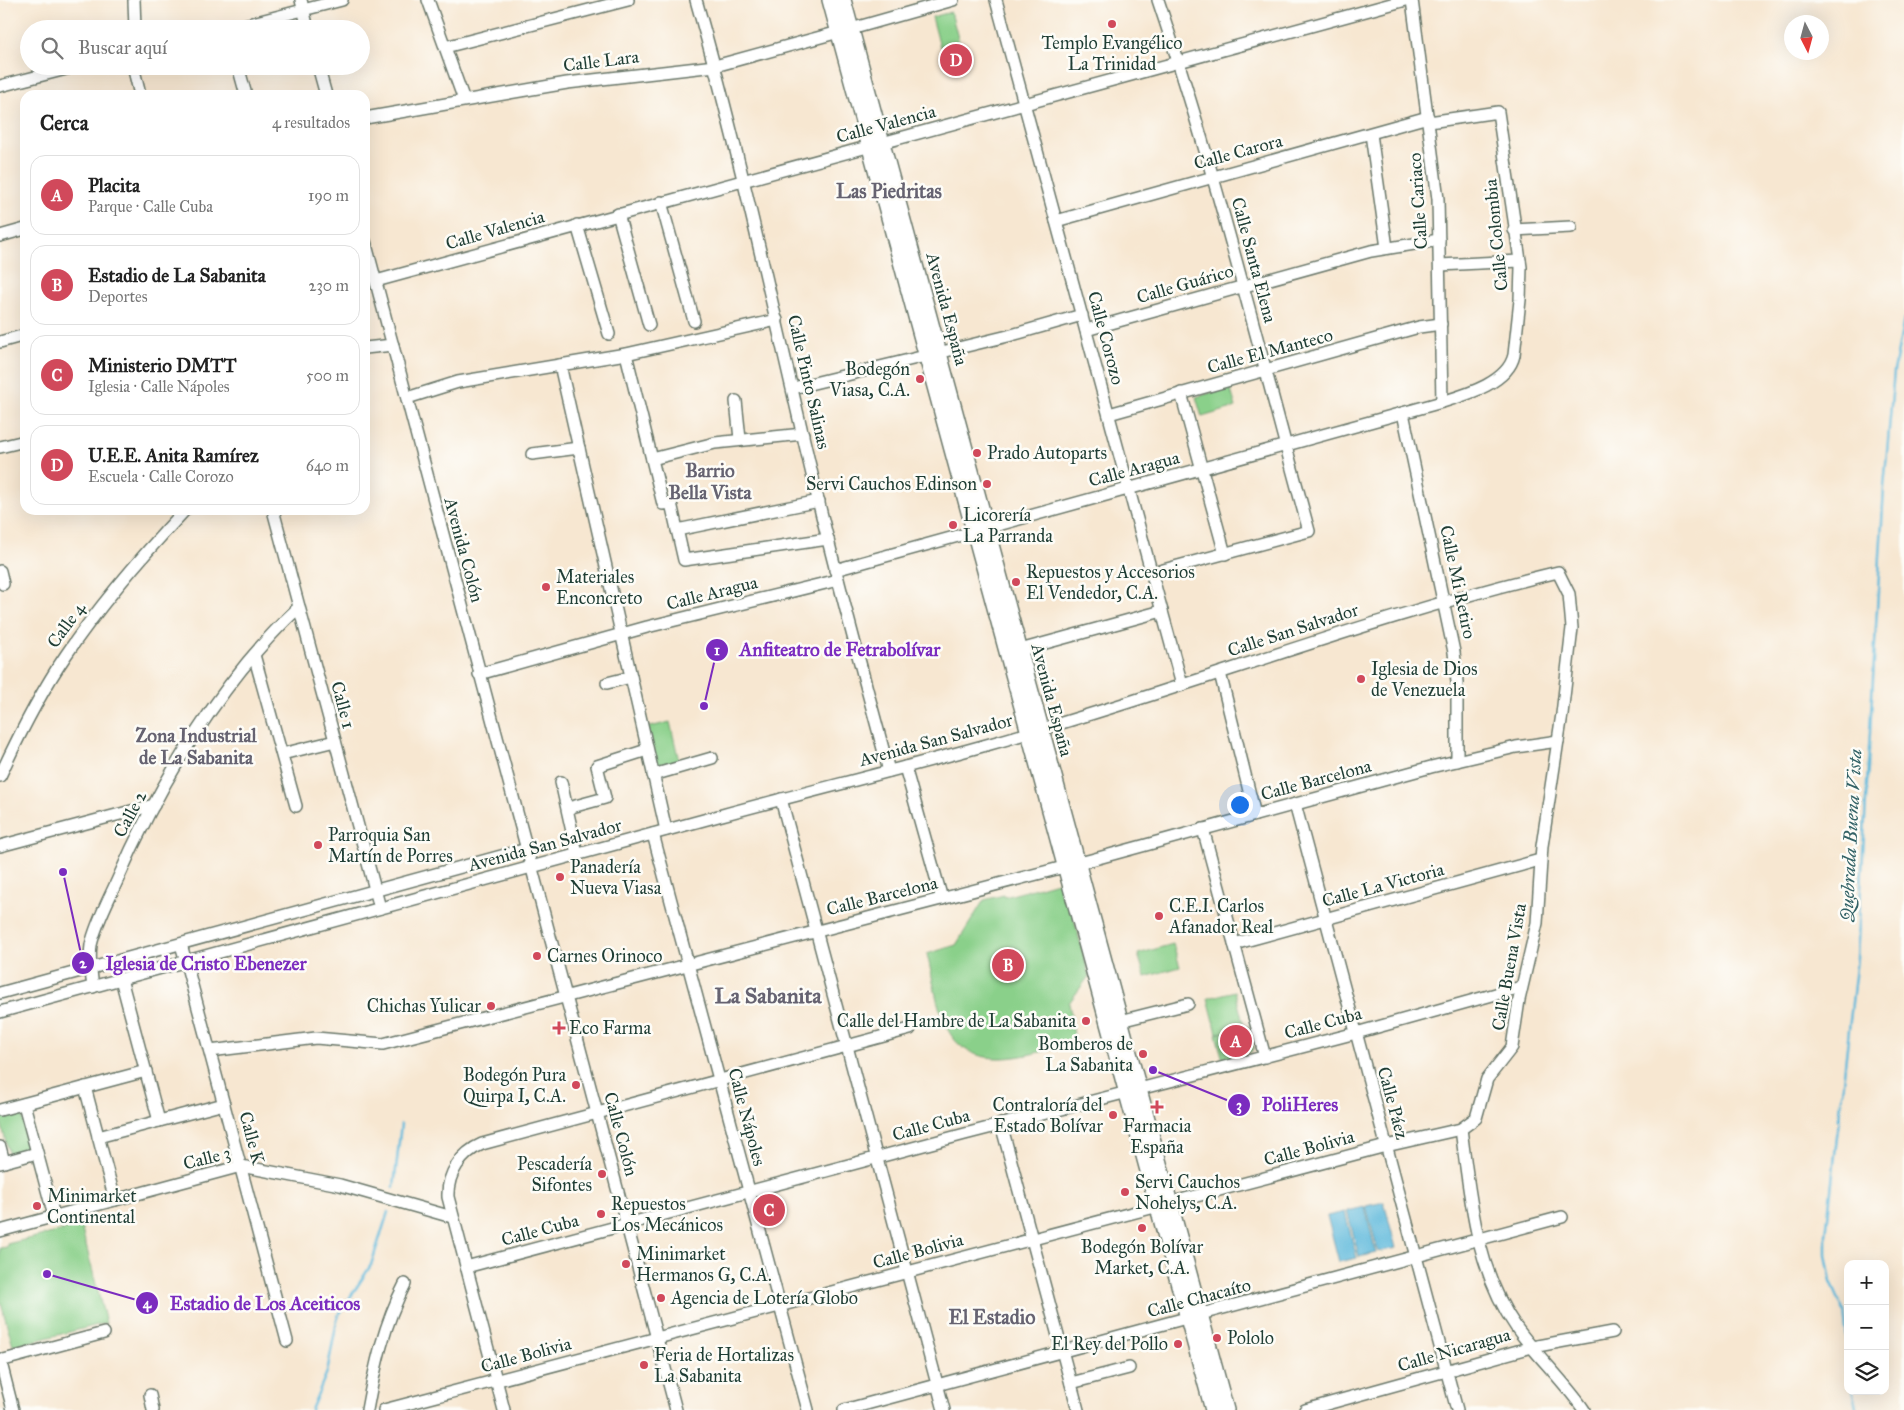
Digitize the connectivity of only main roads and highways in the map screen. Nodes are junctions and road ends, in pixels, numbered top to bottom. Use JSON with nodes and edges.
{"nodes":[{"id":1,"x":830,"y":0,"type":"edge"},
{"id":2,"x":843,"y":0,"type":"edge"},
{"id":3,"x":845,"y":31,"type":"junction"},
{"id":4,"x":980,"y":529,"type":"junction"},
{"id":5,"x":1035,"y":731,"type":"junction"},
{"id":6,"x":1071,"y":865,"type":"junction"},
{"id":7,"x":1132,"y":1091,"type":"junction"},
{"id":8,"x":1194,"y":1317,"type":"junction"},
{"id":9,"x":1213,"y":1410,"type":"edge"},
{"id":10,"x":1226,"y":1410,"type":"edge"}],
"edges":[{"from":1,"to":3,"type":"main road","name":"Avenida España"},
{"from":2,"to":3,"type":"main road","name":"Avenida España"},
{"from":3,"to":4,"type":"main road","name":"Avenida España"},
{"from":4,"to":5,"type":"main road","name":"Avenida España"},
{"from":4,"to":5,"type":"main road","name":"Avenida España"},
{"from":5,"to":6,"type":"main road","name":"Avenida España"},
{"from":6,"to":7,"type":"main road","name":"Avenida España"},
{"from":6,"to":7,"type":"main road","name":"Avenida España"},
{"from":7,"to":8,"type":"main road","name":"Avenida España"},
{"from":8,"to":9,"type":"main road","name":"Avenida España"},
{"from":8,"to":10,"type":"main road","name":"Avenida España"}]}
